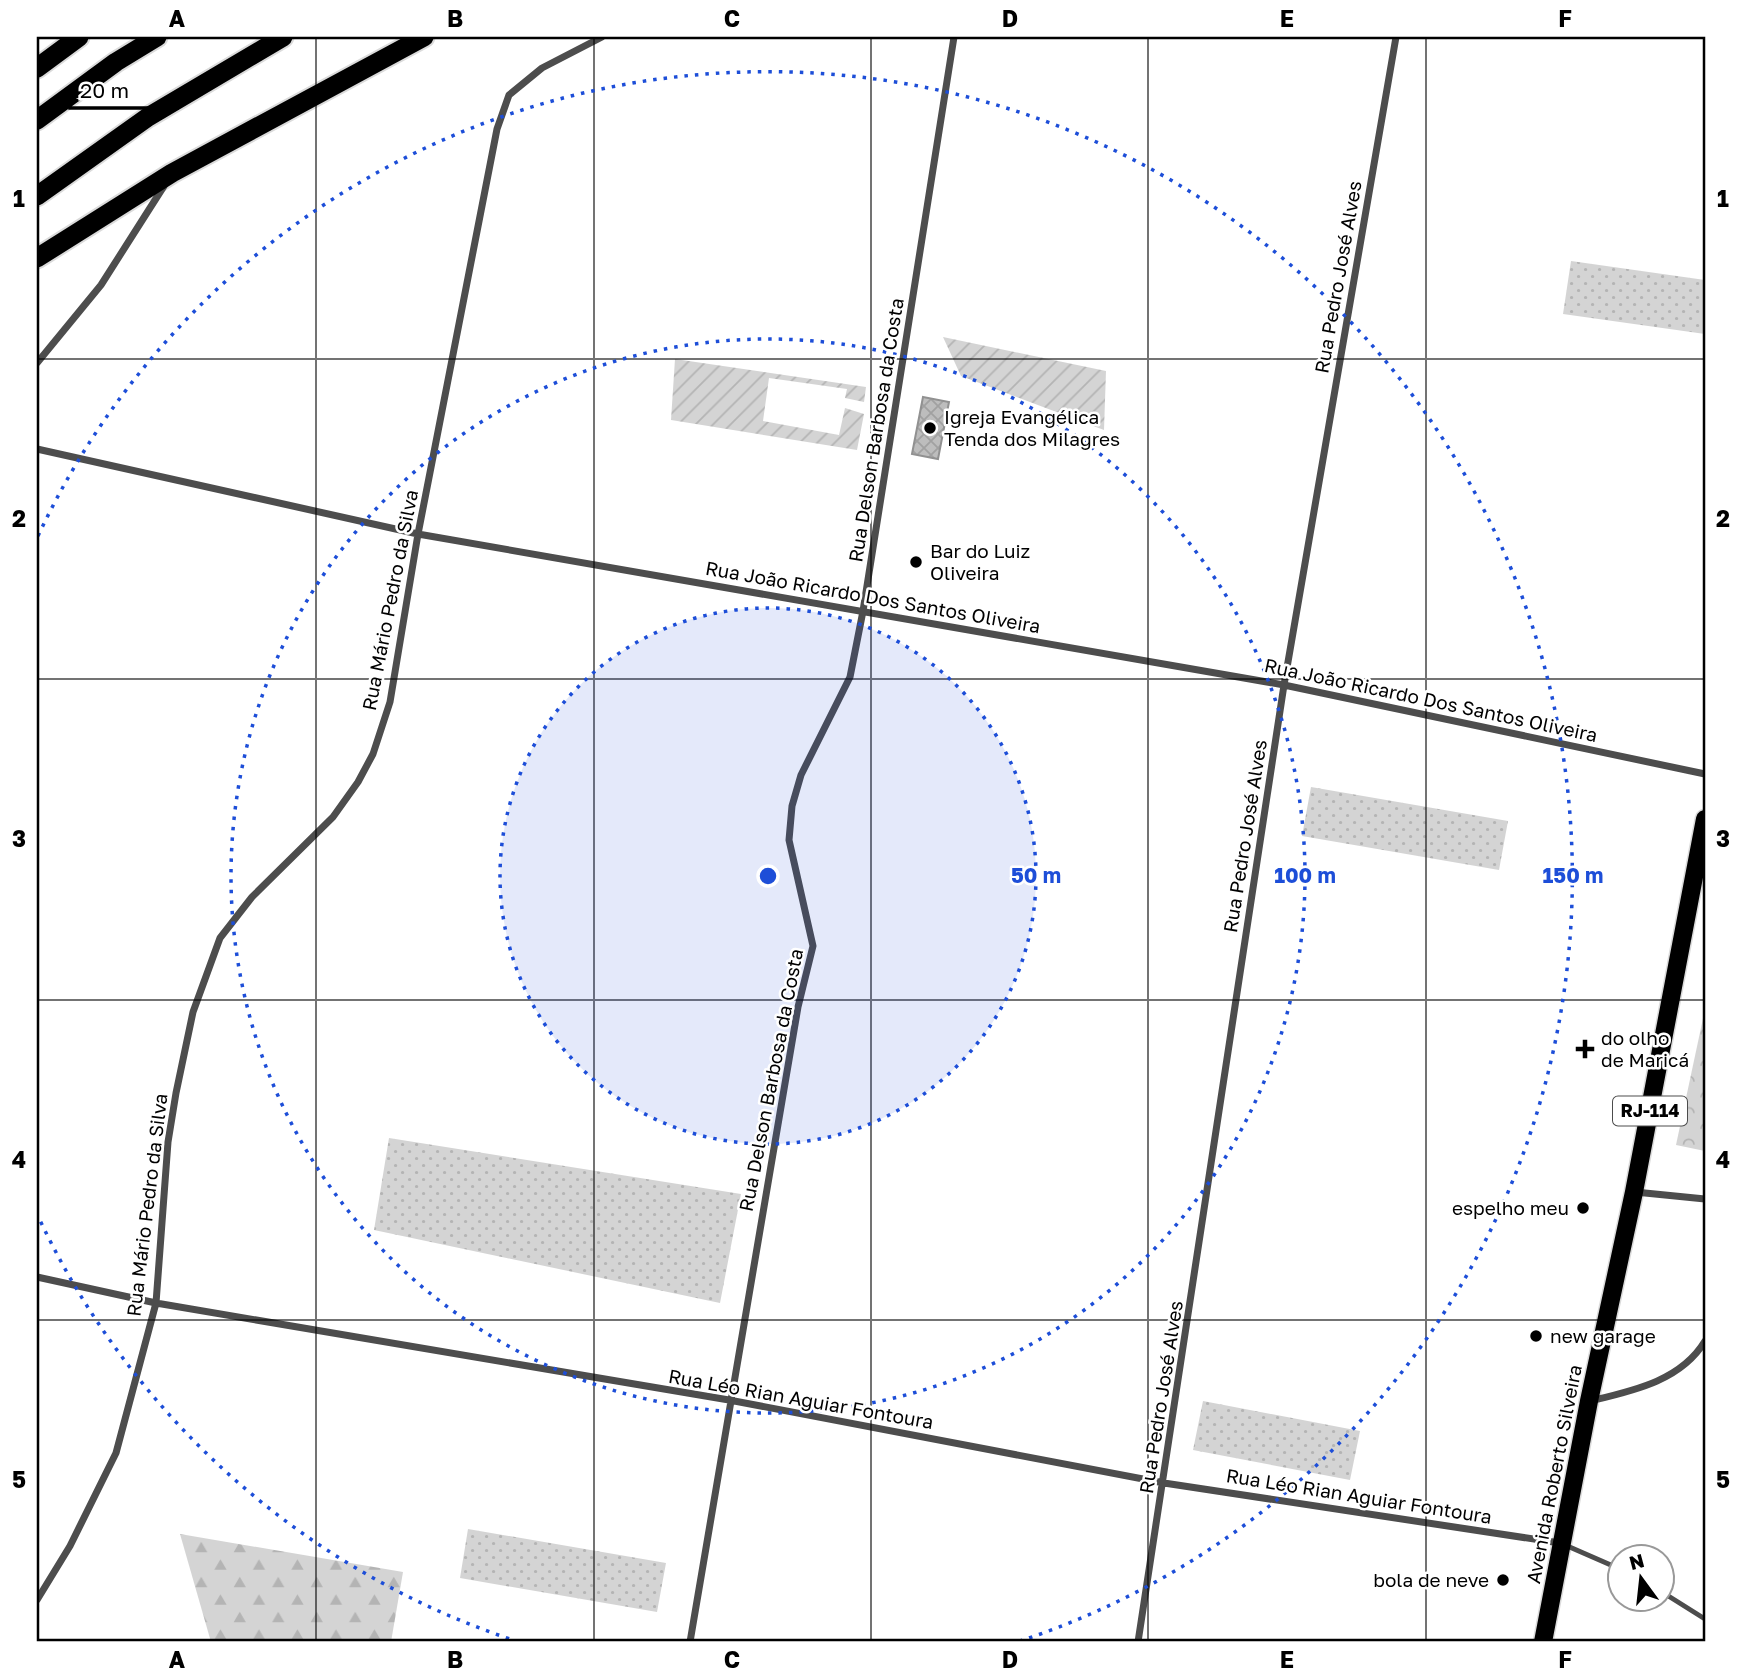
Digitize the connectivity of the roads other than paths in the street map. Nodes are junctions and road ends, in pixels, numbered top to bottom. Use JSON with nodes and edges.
{"nodes":[{"id":1,"x":79,"y":37,"type":"edge"},
{"id":2,"x":157,"y":37,"type":"edge"},
{"id":3,"x":284,"y":37,"type":"edge"},
{"id":4,"x":424,"y":37,"type":"edge"},
{"id":5,"x":602,"y":37,"type":"edge"},
{"id":6,"x":954,"y":37,"type":"edge"},
{"id":7,"x":1396,"y":37,"type":"edge"},
{"id":8,"x":37,"y":68,"type":"edge"},
{"id":9,"x":37,"y":120,"type":"edge"},
{"id":10,"x":172,"y":173,"type":"junction"},
{"id":11,"x":37,"y":195,"type":"edge"},
{"id":12,"x":37,"y":258,"type":"edge"},
{"id":13,"x":37,"y":363,"type":"edge"},
{"id":14,"x":37,"y":449,"type":"edge"},
{"id":15,"x":418,"y":534,"type":"junction"},
{"id":16,"x":863,"y":611,"type":"junction"},
{"id":17,"x":1284,"y":685,"type":"junction"},
{"id":18,"x":1705,"y":774,"type":"edge"},
{"id":19,"x":1704,"y":829,"type":"edge"},
{"id":20,"x":1634,"y":1192,"type":"junction"},
{"id":21,"x":1705,"y":1199,"type":"edge"},
{"id":22,"x":37,"y":1277,"type":"edge"},
{"id":23,"x":156,"y":1303,"type":"junction"},
{"id":24,"x":1705,"y":1341,"type":"edge"},
{"id":25,"x":729,"y":1400,"type":"junction"},
{"id":26,"x":1589,"y":1401,"type":"junction"},
{"id":27,"x":1164,"y":1483,"type":"junction"},
{"id":28,"x":1561,"y":1543,"type":"junction"},
{"id":29,"x":1606,"y":1563,"type":"edge"},
{"id":30,"x":37,"y":1600,"type":"edge"},
{"id":31,"x":1676,"y":1601,"type":"edge"},
{"id":32,"x":1705,"y":1619,"type":"edge"},
{"id":33,"x":690,"y":1642,"type":"edge"},
{"id":34,"x":1138,"y":1642,"type":"edge"},
{"id":35,"x":1543,"y":1642,"type":"edge"}],
"edges":[{"from":1,"to":8,"type":"highway"},
{"from":2,"to":9,"type":"highway"},
{"from":3,"to":11,"type":"highway"},
{"from":4,"to":10,"type":"highway"},
{"from":5,"to":15,"type":"street","name":"Rua Mário Pedro da Silva"},
{"from":6,"to":16,"type":"street","name":"Rua Delson Barbosa da Costa"},
{"from":7,"to":17,"type":"street","name":"Rua Pedro José Alves"},
{"from":10,"to":12,"type":"highway"},
{"from":10,"to":13,"type":"street"},
{"from":14,"to":15,"type":"street","name":"Rua João Ricardo Dos Santos Oliveira"},
{"from":15,"to":16,"type":"street","name":"Rua João Ricardo Dos Santos Oliveira"},
{"from":15,"to":23,"type":"street","name":"Rua Mário Pedro da Silva"},
{"from":16,"to":17,"type":"street","name":"Rua João Ricardo Dos Santos Oliveira"},
{"from":16,"to":25,"type":"street","name":"Rua Delson Barbosa da Costa"},
{"from":17,"to":18,"type":"street","name":"Rua João Ricardo Dos Santos Oliveira"},
{"from":17,"to":27,"type":"street","name":"Rua Pedro José Alves"},
{"from":19,"to":20,"type":"main road","name":"Avenida Roberto Silveira","number":"RJ-114"},
{"from":20,"to":21,"type":"street"},
{"from":20,"to":26,"type":"main road","name":"Avenida Roberto Silveira","number":"RJ-114"},
{"from":22,"to":23,"type":"street","name":"Rua Léo Rian Aguiar Fontoura"},
{"from":23,"to":25,"type":"street","name":"Rua Léo Rian Aguiar Fontoura"},
{"from":23,"to":30,"type":"street","name":"Rua Mário Pedro da Silva"},
{"from":24,"to":26,"type":"street"},
{"from":25,"to":27,"type":"street","name":"Rua Léo Rian Aguiar Fontoura"},
{"from":25,"to":33,"type":"street","name":"Rua Delson Barbosa da Costa"},
{"from":26,"to":28,"type":"main road","name":"Avenida Roberto Silveira","number":"RJ-114"},
{"from":27,"to":28,"type":"street","name":"Rua Léo Rian Aguiar Fontoura"},
{"from":27,"to":34,"type":"street","name":"Rua Pedro José Alves"},
{"from":28,"to":29,"type":"lane"},
{"from":28,"to":35,"type":"main road","name":"Avenida Roberto Silveira","number":"RJ-114"},
{"from":31,"to":32,"type":"lane"}]}
